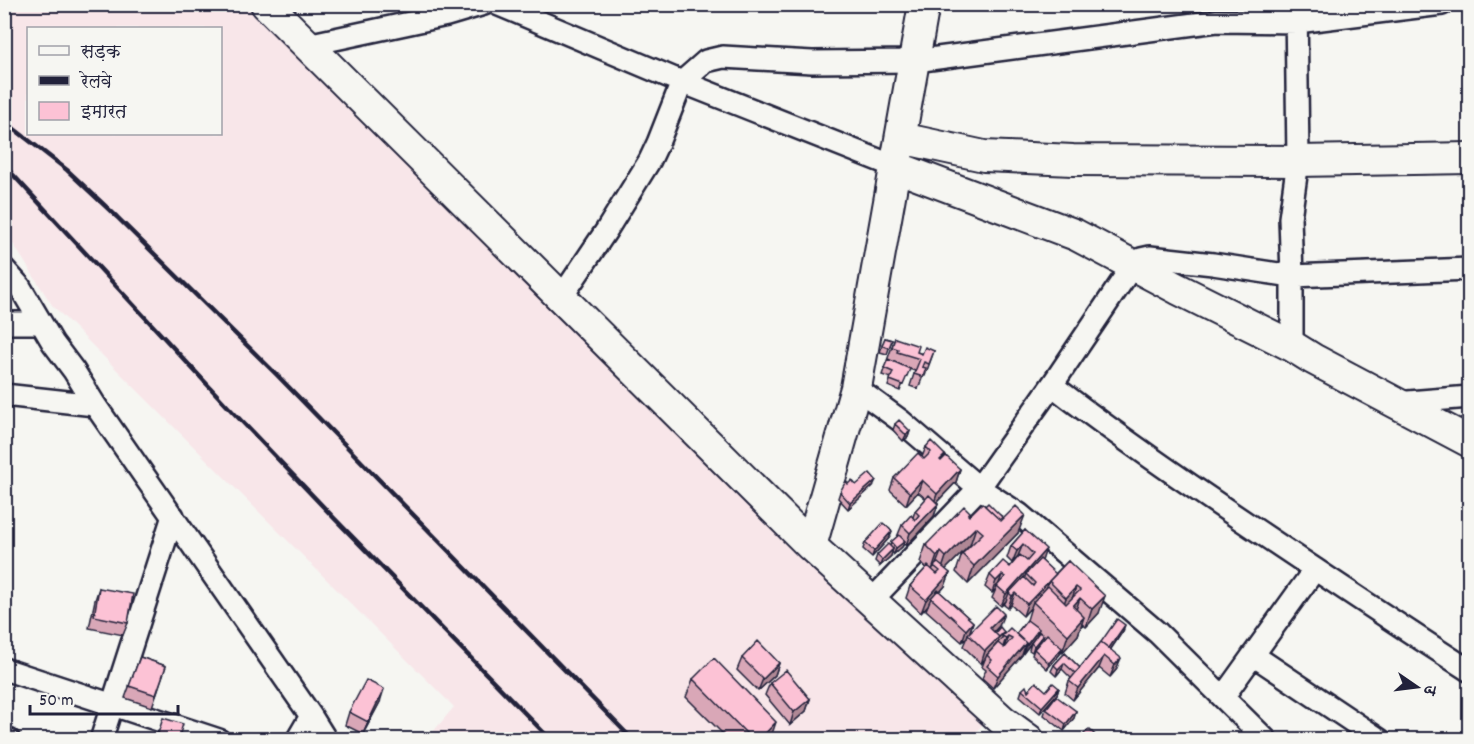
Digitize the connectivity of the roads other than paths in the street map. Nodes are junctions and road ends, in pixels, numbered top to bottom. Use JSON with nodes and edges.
{"nodes":[{"id":1,"x":266,"y":4,"type":"edge"},
{"id":2,"x":484,"y":4,"type":"edge"},
{"id":3,"x":497,"y":4,"type":"edge"},
{"id":4,"x":924,"y":4,"type":"edge"},
{"id":5,"x":1442,"y":4,"type":"edge"},
{"id":6,"x":449,"y":10,"type":"edge"},
{"id":7,"x":1296,"y":13,"type":"edge"},
{"id":8,"x":307,"y":45,"type":"junction"},
{"id":9,"x":915,"y":61,"type":"junction"},
{"id":10,"x":682,"y":82,"type":"junction"},
{"id":11,"x":901,"y":138,"type":"junction"},
{"id":12,"x":1470,"y":158,"type":"edge"},
{"id":13,"x":1298,"y":161,"type":"junction"},
{"id":14,"x":896,"y":168,"type":"junction"},
{"id":15,"x":1133,"y":265,"type":"junction"},
{"id":16,"x":1470,"y":268,"type":"edge"},
{"id":17,"x":4,"y":269,"type":"edge"},
{"id":18,"x":1292,"y":276,"type":"junction"},
{"id":19,"x":561,"y":298,"type":"junction"},
{"id":20,"x":4,"y":323,"type":"edge"},
{"id":21,"x":41,"y":323,"type":"junction"},
{"id":22,"x":1292,"y":346,"type":"junction"},
{"id":23,"x":1052,"y":385,"type":"junction"},
{"id":24,"x":856,"y":388,"type":"junction"},
{"id":25,"x":4,"y":395,"type":"edge"},
{"id":26,"x":1470,"y":397,"type":"edge"},
{"id":27,"x":1395,"y":403,"type":"junction"},
{"id":28,"x":95,"y":405,"type":"junction"},
{"id":29,"x":1470,"y":442,"type":"edge"},
{"id":30,"x":979,"y":488,"type":"junction"},
{"id":31,"x":173,"y":516,"type":"junction"},
{"id":32,"x":811,"y":546,"type":"junction"},
{"id":33,"x":1315,"y":569,"type":"junction"},
{"id":34,"x":870,"y":601,"type":"junction"},
{"id":35,"x":1253,"y":655,"type":"junction"},
{"id":36,"x":4,"y":669,"type":"edge"},
{"id":37,"x":1470,"y":671,"type":"edge"},
{"id":38,"x":1223,"y":697,"type":"junction"},
{"id":39,"x":112,"y":704,"type":"junction"},
{"id":40,"x":311,"y":716,"type":"junction"},
{"id":41,"x":4,"y":738,"type":"edge"},
{"id":42,"x":9,"y":740,"type":"edge"},
{"id":43,"x":101,"y":740,"type":"edge"},
{"id":44,"x":219,"y":740,"type":"edge"},
{"id":45,"x":297,"y":740,"type":"edge"},
{"id":46,"x":326,"y":740,"type":"edge"},
{"id":47,"x":1029,"y":740,"type":"edge"},
{"id":48,"x":1266,"y":740,"type":"edge"},
{"id":49,"x":1380,"y":740,"type":"edge"}],
"edges":[{"from":1,"to":8,"type":"street"},
{"from":2,"to":6,"type":"street"},
{"from":3,"to":10,"type":"street"},
{"from":4,"to":9,"type":"street"},
{"from":5,"to":7,"type":"street"},
{"from":6,"to":8,"type":"street"},
{"from":7,"to":9,"type":"street"},
{"from":7,"to":13,"type":"street"},
{"from":8,"to":19,"type":"street"},
{"from":9,"to":10,"type":"street"},
{"from":9,"to":11,"type":"street"},
{"from":10,"to":14,"type":"street"},
{"from":10,"to":19,"type":"street"},
{"from":11,"to":13,"type":"street"},
{"from":11,"to":14,"type":"street"},
{"from":12,"to":13,"type":"street"},
{"from":13,"to":18,"type":"street"},
{"from":14,"to":15,"type":"street"},
{"from":14,"to":24,"type":"street"},
{"from":15,"to":18,"type":"street"},
{"from":15,"to":22,"type":"street"},
{"from":15,"to":23,"type":"street"},
{"from":16,"to":18,"type":"street"},
{"from":17,"to":21,"type":"street"},
{"from":18,"to":22,"type":"street"},
{"from":19,"to":32,"type":"street"},
{"from":20,"to":21,"type":"street"},
{"from":21,"to":28,"type":"street"},
{"from":22,"to":27,"type":"street"},
{"from":23,"to":30,"type":"street"},
{"from":23,"to":33,"type":"street"},
{"from":24,"to":30,"type":"street"},
{"from":24,"to":32,"type":"street"},
{"from":25,"to":28,"type":"street"},
{"from":26,"to":27,"type":"street"},
{"from":27,"to":29,"type":"street"},
{"from":28,"to":31,"type":"street"},
{"from":30,"to":34,"type":"street"},
{"from":30,"to":38,"type":"street"},
{"from":31,"to":39,"type":"street"},
{"from":31,"to":40,"type":"street"},
{"from":32,"to":34,"type":"street"},
{"from":33,"to":35,"type":"street"},
{"from":33,"to":37,"type":"street"},
{"from":34,"to":47,"type":"street"},
{"from":35,"to":38,"type":"street"},
{"from":35,"to":49,"type":"street"},
{"from":36,"to":39,"type":"street"},
{"from":38,"to":48,"type":"street"},
{"from":39,"to":43,"type":"street"},
{"from":39,"to":44,"type":"street"},
{"from":40,"to":45,"type":"street"},
{"from":40,"to":46,"type":"street"},
{"from":41,"to":42,"type":"street"}]}
